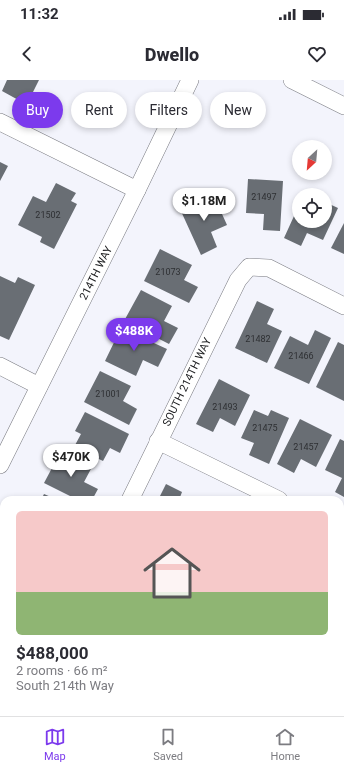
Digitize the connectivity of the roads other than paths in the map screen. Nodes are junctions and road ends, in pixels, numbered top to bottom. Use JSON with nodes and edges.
{"nodes":[{"id":1,"x":190,"y":80,"type":"edge"},
{"id":2,"x":292,"y":80,"type":"edge"},
{"id":3,"x":344,"y":106,"type":"edge"},
{"id":4,"x":0,"y":122,"type":"edge"},
{"id":5,"x":137,"y":190,"type":"junction"},
{"id":6,"x":344,"y":306,"type":"edge"},
{"id":7,"x":0,"y":366,"type":"edge"},
{"id":8,"x":39,"y":386,"type":"junction"},
{"id":9,"x":158,"y":441,"type":"junction"},
{"id":10,"x":0,"y":465,"type":"edge"},
{"id":11,"x":132,"y":496,"type":"edge"},
{"id":12,"x":270,"y":496,"type":"edge"}],
"edges":[{"from":1,"to":5,"type":"street","name":"214TH WAY"},
{"from":2,"to":3,"type":"street"},
{"from":4,"to":5,"type":"street"},
{"from":5,"to":8,"type":"street","name":"214TH WAY"},
{"from":6,"to":9,"type":"street","name":"SOUTH 214TH WAY"},
{"from":7,"to":8,"type":"street"},
{"from":8,"to":10,"type":"street","name":"214TH WAY"},
{"from":9,"to":11,"type":"street","name":"SOUTH 214TH WAY"},
{"from":9,"to":12,"type":"street"}]}
